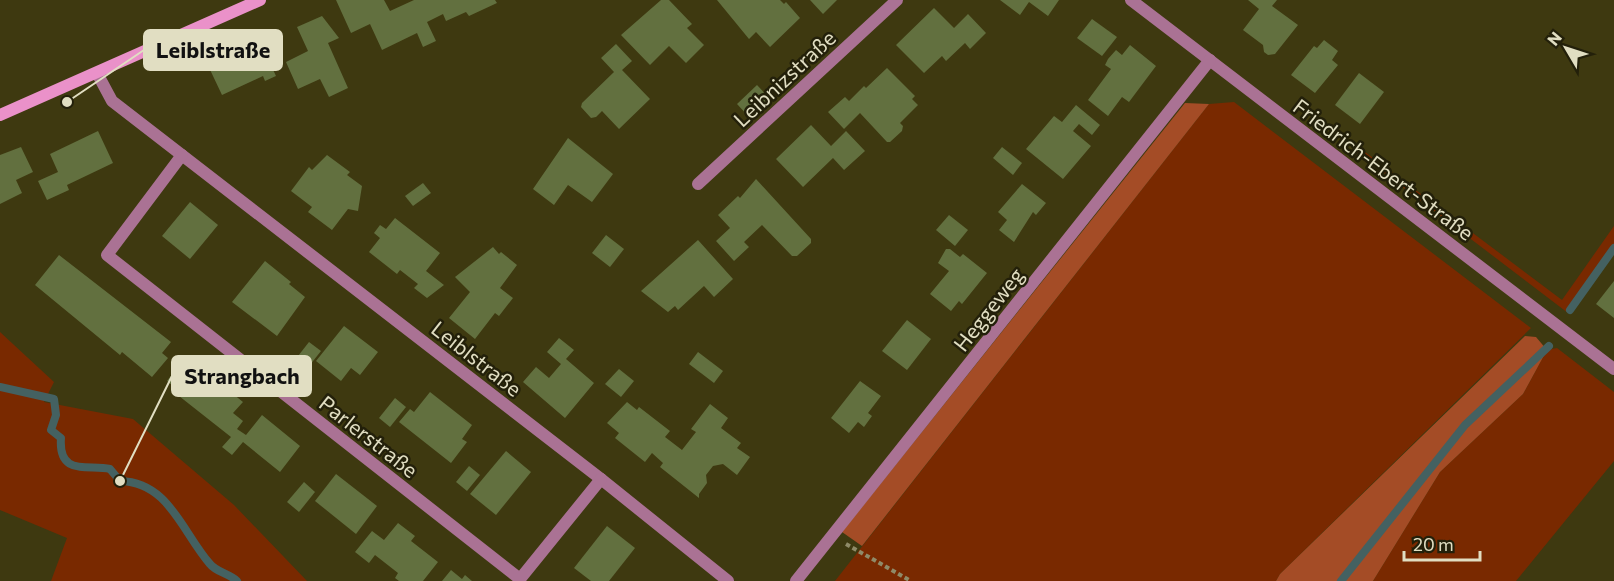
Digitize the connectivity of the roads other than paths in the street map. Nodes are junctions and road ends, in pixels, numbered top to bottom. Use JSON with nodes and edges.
{"nodes":[{"id":1,"x":260,"y":0,"type":"edge"},
{"id":2,"x":897,"y":0,"type":"edge"},
{"id":3,"x":1131,"y":0,"type":"edge"},
{"id":4,"x":1210,"y":60,"type":"junction"},
{"id":5,"x":97,"y":73,"type":"junction"},
{"id":6,"x":0,"y":116,"type":"edge"},
{"id":7,"x":182,"y":155,"type":"junction"},
{"id":8,"x":698,"y":184,"type":"dead end"},
{"id":9,"x":1614,"y":369,"type":"edge"},
{"id":10,"x":601,"y":479,"type":"junction"},
{"id":11,"x":728,"y":581,"type":"edge"},
{"id":12,"x":796,"y":581,"type":"edge"}],
"edges":[{"from":1,"to":5,"type":"street"},
{"from":2,"to":8,"type":"street","name":"Leibnizstraße"},
{"from":3,"to":4,"type":"street","name":"Friedrich-Ebert-Straße"},
{"from":4,"to":9,"type":"street","name":"Friedrich-Ebert-Straße"},
{"from":4,"to":12,"type":"street","name":"Heggeweg"},
{"from":5,"to":6,"type":"street"},
{"from":5,"to":7,"type":"street","name":"Leiblstraße"},
{"from":7,"to":10,"type":"street","name":"Leiblstraße"},
{"from":7,"to":10,"type":"street","name":"Parlerstraße"},
{"from":10,"to":11,"type":"street","name":"Leiblstraße"}]}
